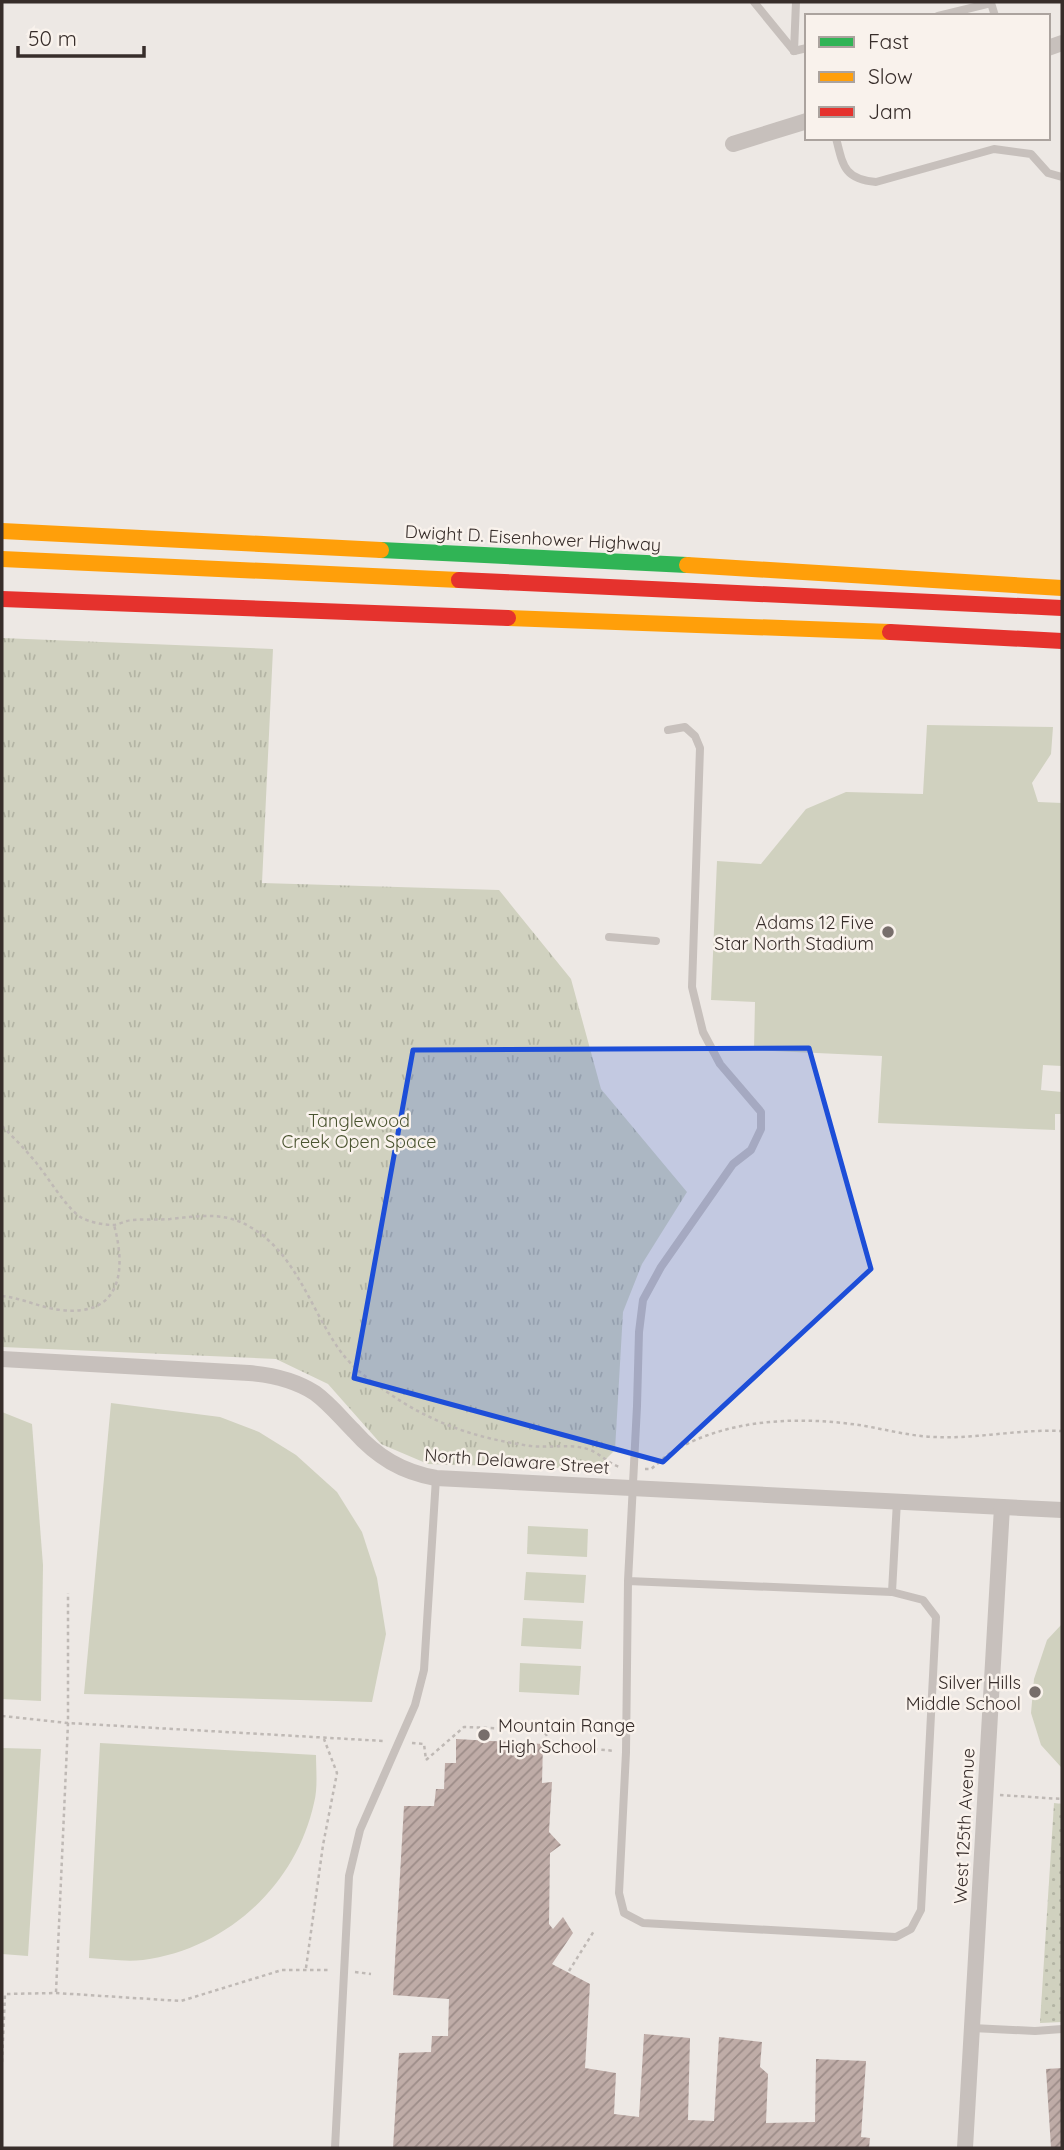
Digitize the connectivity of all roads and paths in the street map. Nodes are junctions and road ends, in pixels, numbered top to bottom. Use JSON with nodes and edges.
{"nodes":[{"id":1,"x":754,"y":2,"type":"edge"},
{"id":2,"x":796,"y":2,"type":"edge"},
{"id":3,"x":993,"y":2,"type":"edge"},
{"id":4,"x":946,"y":14,"type":"edge"},
{"id":5,"x":805,"y":48,"type":"edge"},
{"id":6,"x":794,"y":51,"type":"junction"},
{"id":7,"x":805,"y":122,"type":"edge"},
{"id":8,"x":837,"y":140,"type":"edge"},
{"id":9,"x":733,"y":144,"type":"dead end"},
{"id":10,"x":1062,"y":177,"type":"edge"},
{"id":11,"x":2,"y":531,"type":"edge"},
{"id":12,"x":2,"y":559,"type":"edge"},
{"id":13,"x":1062,"y":588,"type":"edge"},
{"id":14,"x":2,"y":599,"type":"edge"},
{"id":15,"x":574,"y":604,"type":"dead end"},
{"id":16,"x":1062,"y":608,"type":"edge"},
{"id":17,"x":1062,"y":627,"type":"edge"},
{"id":18,"x":1062,"y":641,"type":"edge"},
{"id":19,"x":668,"y":730,"type":"dead end"},
{"id":20,"x":609,"y":937,"type":"dead end"},
{"id":21,"x":656,"y":941,"type":"dead end"},
{"id":22,"x":2,"y":1126,"type":"edge"},
{"id":23,"x":114,"y":1225,"type":"junction"},
{"id":24,"x":2,"y":1296,"type":"edge"},
{"id":25,"x":2,"y":1359,"type":"edge"},
{"id":26,"x":1062,"y":1431,"type":"edge"},
{"id":27,"x":615,"y":1466,"type":"dead end"},
{"id":28,"x":652,"y":1469,"type":"dead end"},
{"id":29,"x":436,"y":1478,"type":"junction"},
{"id":30,"x":633,"y":1488,"type":"junction"},
{"id":31,"x":897,"y":1501,"type":"junction"},
{"id":32,"x":1002,"y":1507,"type":"junction"},
{"id":33,"x":1062,"y":1510,"type":"edge"},
{"id":34,"x":628,"y":1581,"type":"junction"},
{"id":35,"x":892,"y":1592,"type":"junction"},
{"id":36,"x":68,"y":1593,"type":"dead end"},
{"id":37,"x":2,"y":1716,"type":"edge"},
{"id":38,"x":68,"y":1723,"type":"junction"},
{"id":39,"x":323,"y":1737,"type":"junction"},
{"id":40,"x":399,"y":1742,"type":"junction"},
{"id":41,"x":626,"y":1752,"type":"junction"},
{"id":42,"x":1000,"y":1795,"type":"dead end"},
{"id":43,"x":1062,"y":1799,"type":"edge"},
{"id":44,"x":594,"y":1931,"type":"dead end"},
{"id":45,"x":306,"y":1969,"type":"junction"},
{"id":46,"x":345,"y":1970,"type":"junction"},
{"id":47,"x":569,"y":1971,"type":"dead end"},
{"id":48,"x":370,"y":1974,"type":"dead end"},
{"id":49,"x":56,"y":1993,"type":"junction"},
{"id":50,"x":972,"y":2028,"type":"junction"},
{"id":51,"x":1062,"y":2029,"type":"edge"},
{"id":52,"x":2,"y":2062,"type":"edge"},
{"id":53,"x":335,"y":2148,"type":"edge"},
{"id":54,"x":965,"y":2148,"type":"edge"}],
"edges":[{"from":1,"to":6,"type":"lane"},
{"from":2,"to":6,"type":"lane"},
{"from":3,"to":4,"type":"lane"},
{"from":5,"to":6,"type":"lane"},
{"from":7,"to":9,"type":"street"},
{"from":8,"to":10,"type":"lane"},
{"from":11,"to":13,"type":"highway","name":"Dwight D. Eisenhower Highway"},
{"from":12,"to":16,"type":"highway"},
{"from":14,"to":18,"type":"highway"},
{"from":15,"to":17,"type":"highway"},
{"from":19,"to":30,"type":"lane"},
{"from":20,"to":21,"type":"lane"},
{"from":22,"to":23,"type":"path"},
{"from":23,"to":24,"type":"path"},
{"from":23,"to":27,"type":"path"},
{"from":25,"to":29,"type":"street","name":"North Delaware Street"},
{"from":26,"to":28,"type":"path"},
{"from":29,"to":30,"type":"street","name":"North Delaware Street"},
{"from":29,"to":40,"type":"lane"},
{"from":30,"to":31,"type":"street","name":"North Delaware Street"},
{"from":30,"to":34,"type":"lane"},
{"from":31,"to":32,"type":"street","name":"North Delaware Street"},
{"from":31,"to":35,"type":"lane"},
{"from":32,"to":33,"type":"street","name":"North Delaware Street"},
{"from":32,"to":50,"type":"street","name":"West 125th Avenue"},
{"from":34,"to":35,"type":"lane"},
{"from":34,"to":41,"type":"lane"},
{"from":35,"to":41,"type":"lane"},
{"from":36,"to":38,"type":"path"},
{"from":37,"to":38,"type":"path"},
{"from":38,"to":39,"type":"path"},
{"from":38,"to":49,"type":"path"},
{"from":39,"to":40,"type":"path"},
{"from":39,"to":45,"type":"path"},
{"from":40,"to":41,"type":"path"},
{"from":40,"to":46,"type":"lane"},
{"from":42,"to":43,"type":"path"},
{"from":44,"to":47,"type":"path"},
{"from":45,"to":46,"type":"path"},
{"from":45,"to":49,"type":"path"},
{"from":46,"to":48,"type":"path"},
{"from":46,"to":53,"type":"lane"},
{"from":49,"to":52,"type":"path"},
{"from":50,"to":51,"type":"lane"},
{"from":50,"to":54,"type":"street","name":"West 125th Avenue"}]}
